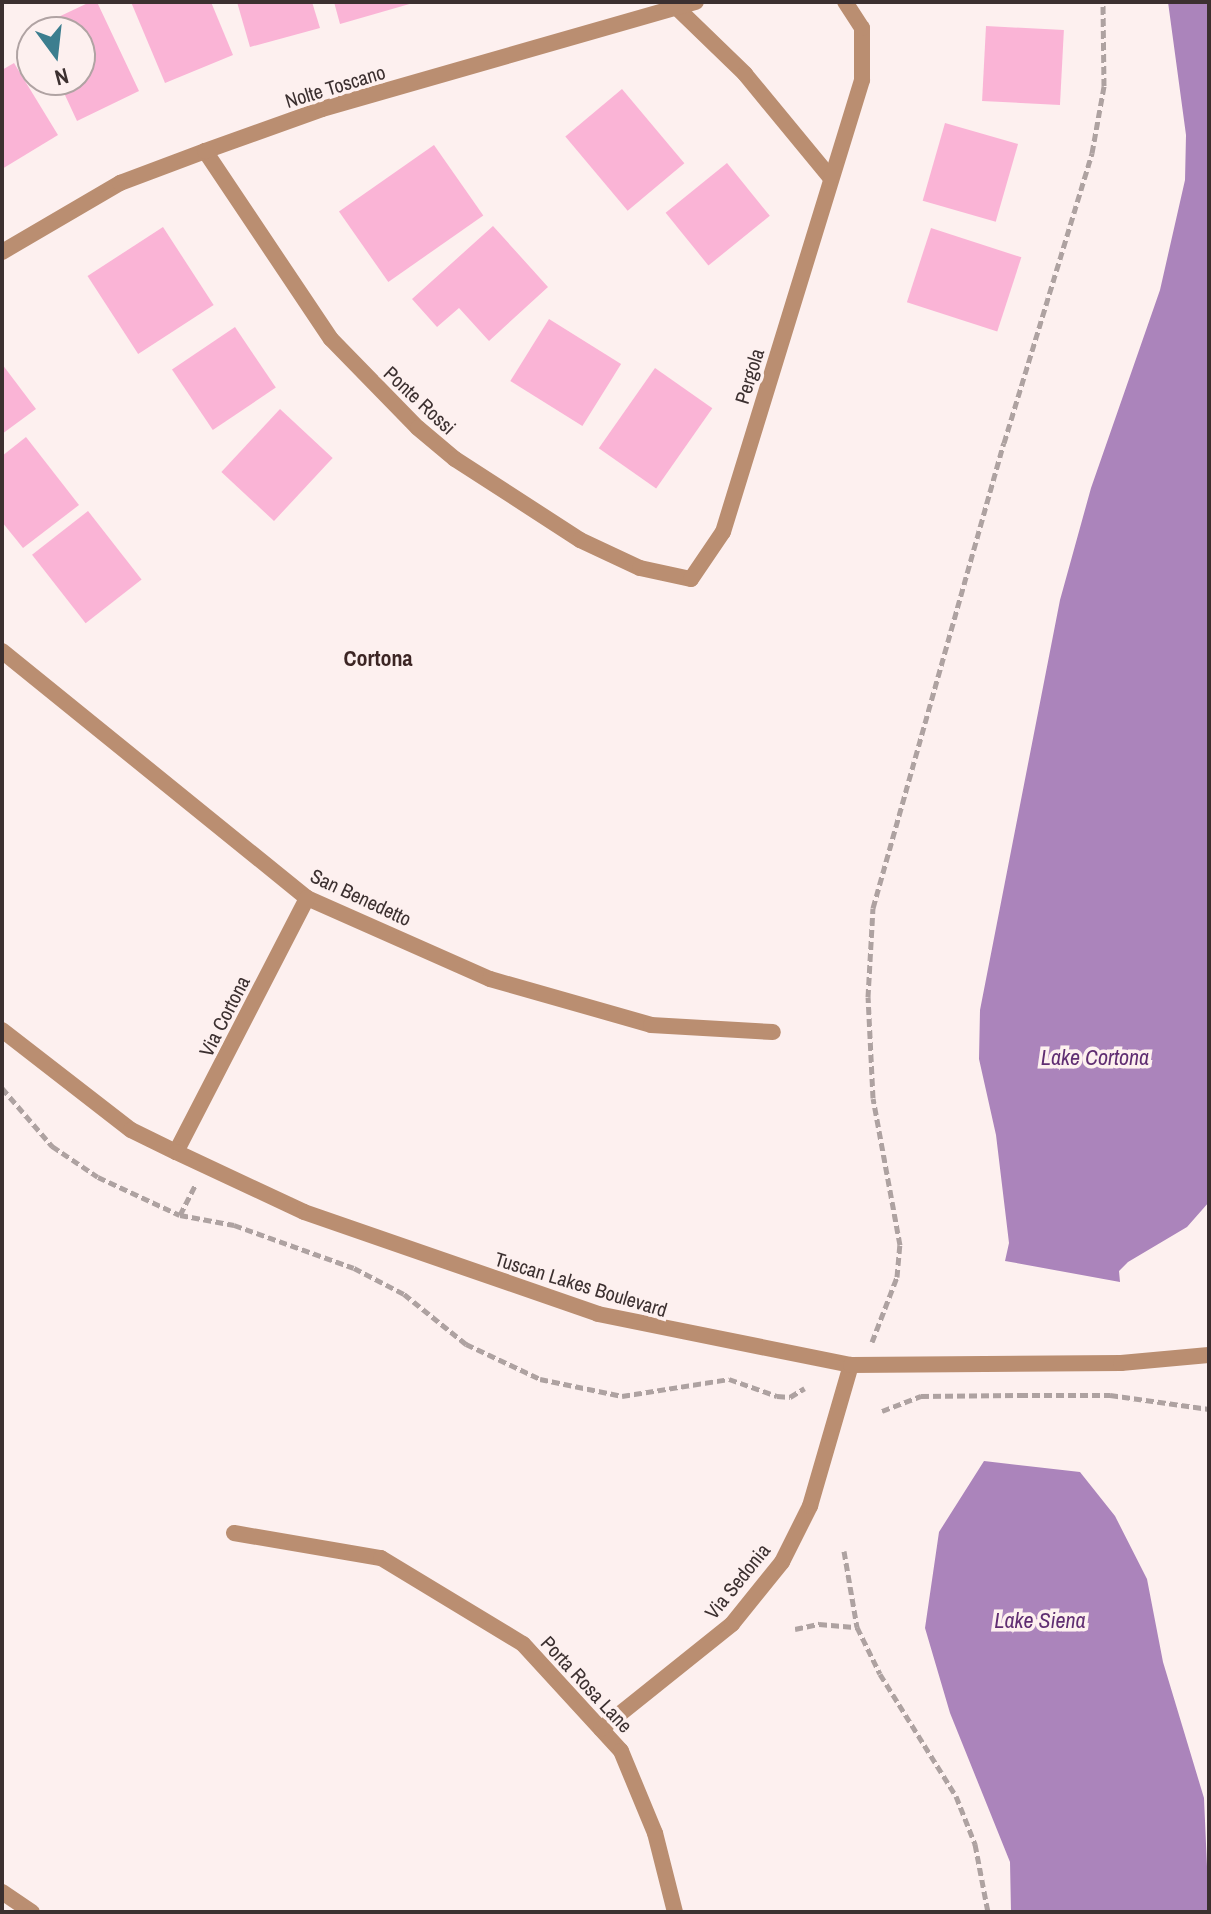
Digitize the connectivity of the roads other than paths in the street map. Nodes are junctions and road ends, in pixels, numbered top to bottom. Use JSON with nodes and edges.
{"nodes":[{"id":1,"x":696,"y":2,"type":"edge"},
{"id":2,"x":845,"y":2,"type":"edge"},
{"id":3,"x":677,"y":8,"type":"junction"},
{"id":4,"x":205,"y":151,"type":"junction"},
{"id":5,"x":830,"y":177,"type":"junction"},
{"id":6,"x":2,"y":252,"type":"edge"},
{"id":7,"x":691,"y":579,"type":"joint"},
{"id":8,"x":2,"y":651,"type":"edge"},
{"id":9,"x":307,"y":898,"type":"junction"},
{"id":10,"x":2,"y":1030,"type":"edge"},
{"id":11,"x":773,"y":1032,"type":"dead end"},
{"id":12,"x":176,"y":1152,"type":"junction"},
{"id":13,"x":1209,"y":1355,"type":"edge"},
{"id":14,"x":851,"y":1365,"type":"junction"},
{"id":15,"x":234,"y":1533,"type":"dead end"},
{"id":16,"x":601,"y":1729,"type":"junction"},
{"id":17,"x":2,"y":1892,"type":"edge"},
{"id":18,"x":32,"y":1912,"type":"edge"},
{"id":19,"x":675,"y":1912,"type":"edge"}],
"edges":[{"from":1,"to":3,"type":"street","name":"Nolte Toscano"},
{"from":2,"to":5,"type":"street","name":"Pergola"},
{"from":3,"to":4,"type":"street","name":"Nolte Toscano"},
{"from":3,"to":5,"type":"street"},
{"from":4,"to":6,"type":"street","name":"Nolte Toscano"},
{"from":4,"to":7,"type":"street","name":"Ponte Rossi"},
{"from":5,"to":7,"type":"street","name":"Pergola"},
{"from":8,"to":9,"type":"street","name":"San Benedetto"},
{"from":9,"to":11,"type":"street","name":"San Benedetto"},
{"from":9,"to":12,"type":"street","name":"Via Cortona"},
{"from":10,"to":12,"type":"street","name":"Tuscan Lakes Boulevard"},
{"from":12,"to":14,"type":"street","name":"Tuscan Lakes Boulevard"},
{"from":13,"to":14,"type":"street","name":"Tuscan Lakes Boulevard"},
{"from":14,"to":16,"type":"street","name":"Via Sedonia"},
{"from":15,"to":16,"type":"street","name":"Porta Rosa Lane"},
{"from":16,"to":19,"type":"street","name":"Porta Rosa Lane"},
{"from":17,"to":18,"type":"street"}]}
